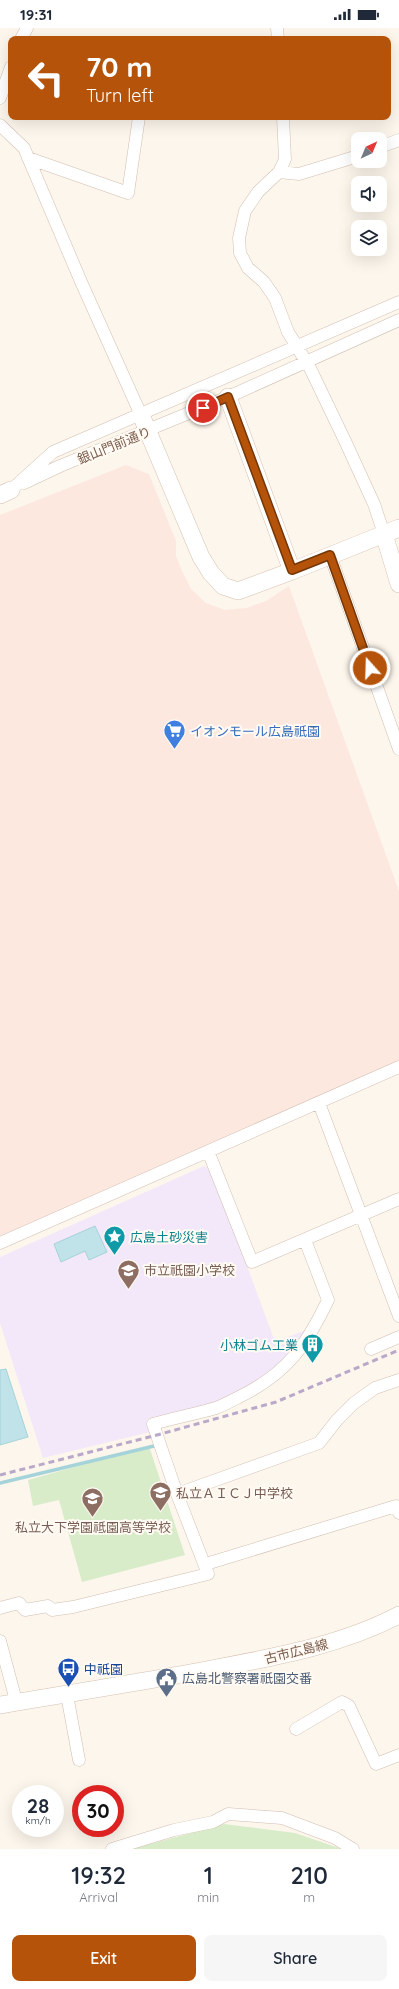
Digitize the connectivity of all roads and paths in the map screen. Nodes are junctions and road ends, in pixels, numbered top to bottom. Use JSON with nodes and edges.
{"nodes":[{"id":1,"x":8,"y":75,"type":"edge"},
{"id":2,"x":0,"y":98,"type":"edge"},
{"id":3,"x":139,"y":120,"type":"edge"},
{"id":4,"x":283,"y":120,"type":"edge"},
{"id":5,"x":0,"y":125,"type":"edge"},
{"id":6,"x":399,"y":140,"type":"edge"},
{"id":7,"x":387,"y":144,"type":"edge"},
{"id":8,"x":28,"y":158,"type":"junction"},
{"id":9,"x":351,"y":158,"type":"edge"},
{"id":10,"x":279,"y":172,"type":"junction"},
{"id":11,"x":399,"y":302,"type":"edge"},
{"id":12,"x":399,"y":320,"type":"edge"},
{"id":13,"x":297,"y":347,"type":"junction"},
{"id":14,"x":306,"y":362,"type":"junction"},
{"id":15,"x":228,"y":397,"type":"junction"},
{"id":16,"x":141,"y":415,"type":"junction"},
{"id":17,"x":148,"y":431,"type":"junction"},
{"id":18,"x":5,"y":493,"type":"edge"},
{"id":19,"x":392,"y":531,"type":"edge"},
{"id":20,"x":330,"y":555,"type":"junction"},
{"id":21,"x":292,"y":570,"type":"junction"},
{"id":22,"x":399,"y":584,"type":"edge"},
{"id":23,"x":399,"y":749,"type":"edge"},
{"id":24,"x":399,"y":1067,"type":"edge"},
{"id":25,"x":319,"y":1103,"type":"junction"},
{"id":26,"x":208,"y":1151,"type":"junction"},
{"id":27,"x":399,"y":1199,"type":"edge"},
{"id":28,"x":361,"y":1215,"type":"junction"},
{"id":29,"x":304,"y":1240,"type":"junction"},
{"id":30,"x":0,"y":1243,"type":"edge"},
{"id":31,"x":399,"y":1316,"type":"edge"},
{"id":32,"x":399,"y":1337,"type":"edge"},
{"id":33,"x":371,"y":1350,"type":"dead end"},
{"id":34,"x":399,"y":1380,"type":"edge"},
{"id":35,"x":177,"y":1494,"type":"junction"},
{"id":36,"x":399,"y":1513,"type":"edge"},
{"id":37,"x":206,"y":1564,"type":"junction"},
{"id":38,"x":0,"y":1608,"type":"edge"},
{"id":39,"x":399,"y":1615,"type":"edge"},
{"id":40,"x":0,"y":1641,"type":"edge"},
{"id":41,"x":68,"y":1695,"type":"junction"},
{"id":42,"x":19,"y":1702,"type":"junction"},
{"id":43,"x":0,"y":1705,"type":"edge"},
{"id":44,"x":296,"y":1729,"type":"dead end"},
{"id":45,"x":399,"y":1754,"type":"edge"},
{"id":46,"x":79,"y":1760,"type":"dead end"},
{"id":47,"x":112,"y":1849,"type":"edge"},
{"id":48,"x":353,"y":1849,"type":"edge"}],
"edges":[{"from":1,"to":2,"type":"street"},
{"from":3,"to":8,"type":"street"},
{"from":4,"to":10,"type":"street"},
{"from":5,"to":8,"type":"street"},
{"from":6,"to":7,"type":"street"},
{"from":8,"to":16,"type":"street"},
{"from":9,"to":10,"type":"street"},
{"from":10,"to":13,"type":"street"},
{"from":11,"to":13,"type":"street"},
{"from":12,"to":14,"type":"street","name":"銀山門前通り"},
{"from":13,"to":14,"type":"street"},
{"from":13,"to":16,"type":"street"},
{"from":14,"to":15,"type":"street","name":"銀山門前通り"},
{"from":14,"to":19,"type":"street"},
{"from":15,"to":17,"type":"street","name":"銀山門前通り"},
{"from":15,"to":21,"type":"street"},
{"from":16,"to":17,"type":"street"},
{"from":16,"to":18,"type":"street"},
{"from":17,"to":18,"type":"street","name":"銀山門前通り"},
{"from":17,"to":21,"type":"street"},
{"from":19,"to":20,"type":"street"},
{"from":19,"to":22,"type":"street"},
{"from":20,"to":21,"type":"street"},
{"from":20,"to":23,"type":"street"},
{"from":24,"to":25,"type":"street"},
{"from":25,"to":26,"type":"street"},
{"from":25,"to":28,"type":"street"},
{"from":26,"to":29,"type":"street"},
{"from":26,"to":30,"type":"street"},
{"from":27,"to":28,"type":"street"},
{"from":28,"to":29,"type":"street"},
{"from":28,"to":31,"type":"street"},
{"from":29,"to":35,"type":"street"},
{"from":32,"to":33,"type":"street"},
{"from":34,"to":35,"type":"street"},
{"from":35,"to":37,"type":"street"},
{"from":36,"to":37,"type":"street"},
{"from":37,"to":38,"type":"street"},
{"from":39,"to":41,"type":"street","name":"古市広島線"},
{"from":40,"to":42,"type":"street"},
{"from":41,"to":42,"type":"street","name":"古市広島線"},
{"from":41,"to":46,"type":"street"},
{"from":42,"to":43,"type":"street","name":"古市広島線"},
{"from":44,"to":45,"type":"street"},
{"from":47,"to":48,"type":"street"}]}
